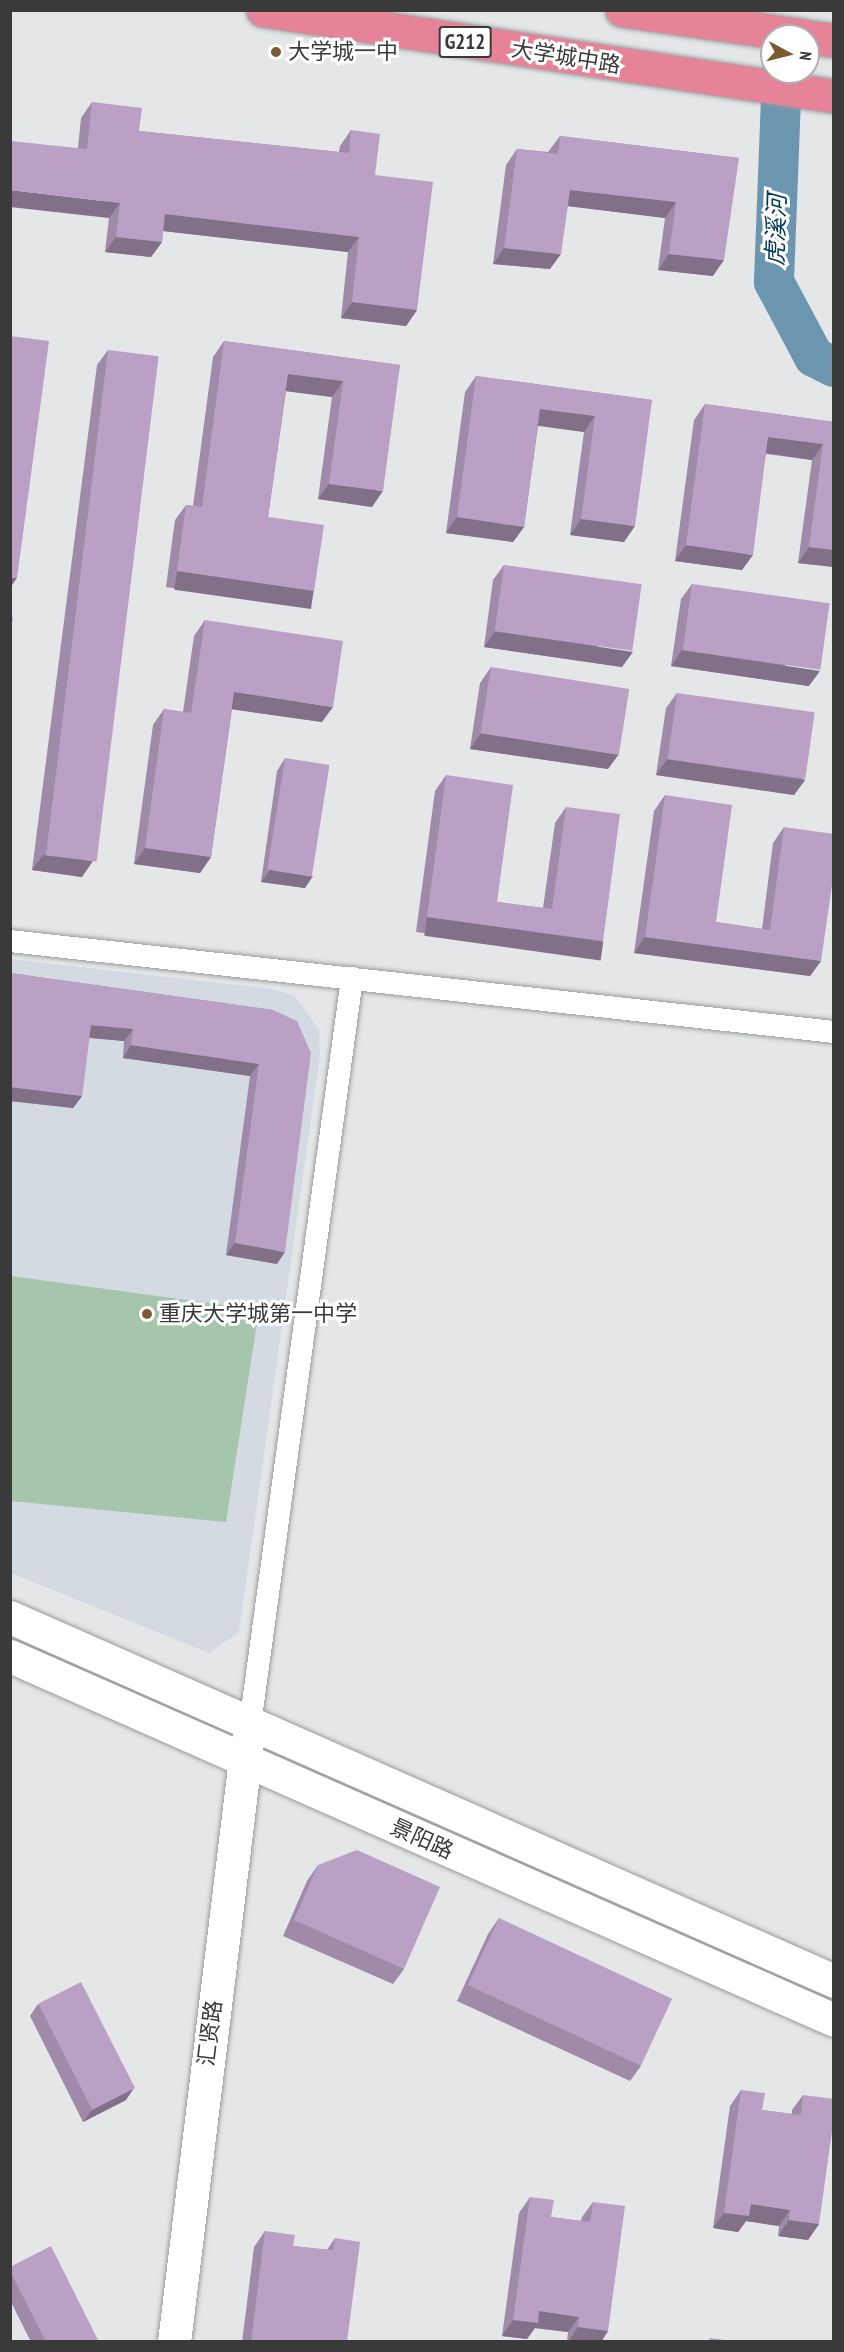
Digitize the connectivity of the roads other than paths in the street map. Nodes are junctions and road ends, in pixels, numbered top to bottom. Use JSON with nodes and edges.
{"nodes":[{"id":1,"x":263,"y":10,"type":"edge"},
{"id":2,"x":622,"y":10,"type":"edge"},
{"id":3,"x":760,"y":30,"type":"edge"},
{"id":4,"x":834,"y":96,"type":"edge"},
{"id":5,"x":10,"y":941,"type":"edge"},
{"id":6,"x":352,"y":978,"type":"junction"},
{"id":7,"x":834,"y":1032,"type":"edge"},
{"id":8,"x":10,"y":1617,"type":"edge"},
{"id":9,"x":10,"y":1656,"type":"edge"},
{"id":10,"x":250,"y":1725,"type":"junction"},
{"id":11,"x":245,"y":1761,"type":"junction"},
{"id":12,"x":834,"y":1981,"type":"edge"},
{"id":13,"x":834,"y":2020,"type":"edge"},
{"id":14,"x":174,"y":2342,"type":"edge"}],
"edges":[{"from":1,"to":4,"type":"highway","name":"大学城中路","number":"G212"},
{"from":2,"to":3,"type":"highway"},
{"from":5,"to":6,"type":"street"},
{"from":6,"to":7,"type":"street"},
{"from":6,"to":10,"type":"street"},
{"from":8,"to":10,"type":"main road","name":"景阳路"},
{"from":9,"to":11,"type":"main road","name":"景阳路"},
{"from":10,"to":11,"type":"main road","name":"汇贤路"},
{"from":10,"to":12,"type":"main road","name":"景阳路"},
{"from":11,"to":13,"type":"main road","name":"景阳路"},
{"from":11,"to":14,"type":"main road","name":"汇贤路"}]}
